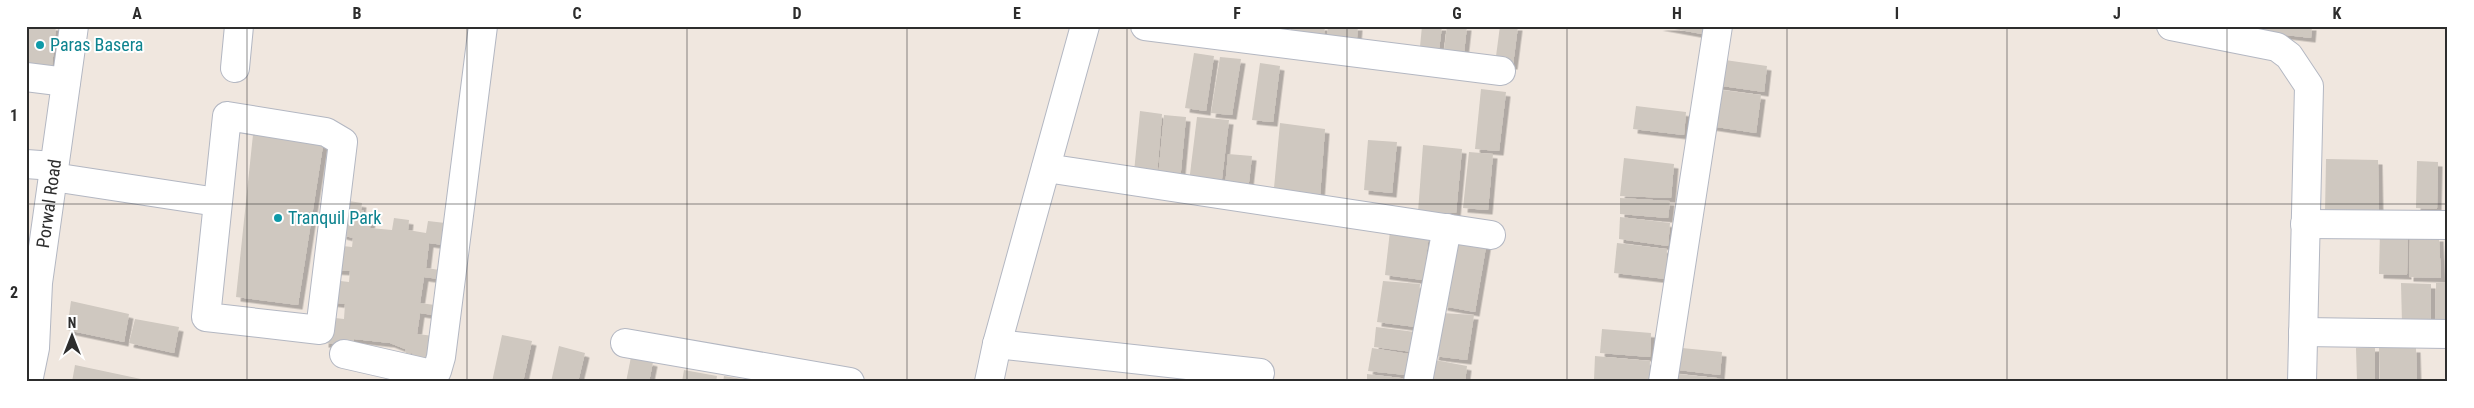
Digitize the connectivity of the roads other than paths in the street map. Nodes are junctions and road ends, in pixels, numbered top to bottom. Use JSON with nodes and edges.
{"nodes":[{"id":1,"x":74,"y":26,"type":"edge"},
{"id":2,"x":239,"y":26,"type":"edge"},
{"id":3,"x":482,"y":26,"type":"edge"},
{"id":4,"x":1085,"y":26,"type":"edge"},
{"id":5,"x":1145,"y":26,"type":"edge"},
{"id":6,"x":1718,"y":26,"type":"edge"},
{"id":7,"x":2171,"y":26,"type":"edge"},
{"id":8,"x":2246,"y":34,"type":"edge"},
{"id":9,"x":234,"y":68,"type":"dead end"},
{"id":10,"x":1501,"y":71,"type":"dead end"},
{"id":11,"x":26,"y":77,"type":"edge"},
{"id":12,"x":66,"y":82,"type":"junction"},
{"id":13,"x":26,"y":164,"type":"edge"},
{"id":14,"x":1046,"y":168,"type":"junction"},
{"id":15,"x":54,"y":171,"type":"junction"},
{"id":16,"x":216,"y":202,"type":"junction"},
{"id":17,"x":2305,"y":224,"type":"junction"},
{"id":18,"x":2448,"y":225,"type":"edge"},
{"id":19,"x":1447,"y":228,"type":"junction"},
{"id":20,"x":1491,"y":235,"type":"dead end"},
{"id":21,"x":2303,"y":332,"type":"junction"},
{"id":22,"x":2448,"y":334,"type":"edge"},
{"id":23,"x":624,"y":342,"type":"dead end"},
{"id":24,"x":997,"y":344,"type":"junction"},
{"id":25,"x":344,"y":354,"type":"dead end"},
{"id":26,"x":1260,"y":373,"type":"dead end"},
{"id":27,"x":28,"y":382,"type":"edge"},
{"id":28,"x":850,"y":382,"type":"edge"},
{"id":29,"x":989,"y":382,"type":"edge"},
{"id":30,"x":1418,"y":382,"type":"edge"},
{"id":31,"x":1663,"y":382,"type":"edge"},
{"id":32,"x":2302,"y":382,"type":"edge"}],
"edges":[{"from":1,"to":12,"type":"street","name":"Porwal Road"},
{"from":2,"to":9,"type":"street"},
{"from":3,"to":25,"type":"street"},
{"from":4,"to":14,"type":"street"},
{"from":5,"to":10,"type":"street"},
{"from":6,"to":31,"type":"street"},
{"from":7,"to":8,"type":"street"},
{"from":8,"to":17,"type":"street"},
{"from":11,"to":12,"type":"street"},
{"from":12,"to":15,"type":"street","name":"Porwal Road"},
{"from":13,"to":15,"type":"street"},
{"from":14,"to":19,"type":"street"},
{"from":14,"to":24,"type":"street"},
{"from":15,"to":16,"type":"street"},
{"from":15,"to":27,"type":"street","name":"Porwal Road"},
{"from":16,"to":16,"type":"street"},
{"from":17,"to":18,"type":"street"},
{"from":17,"to":21,"type":"street"},
{"from":19,"to":20,"type":"street"},
{"from":19,"to":30,"type":"street"},
{"from":21,"to":22,"type":"street"},
{"from":21,"to":32,"type":"street"},
{"from":23,"to":28,"type":"street"},
{"from":24,"to":26,"type":"street"},
{"from":24,"to":29,"type":"street"}]}
